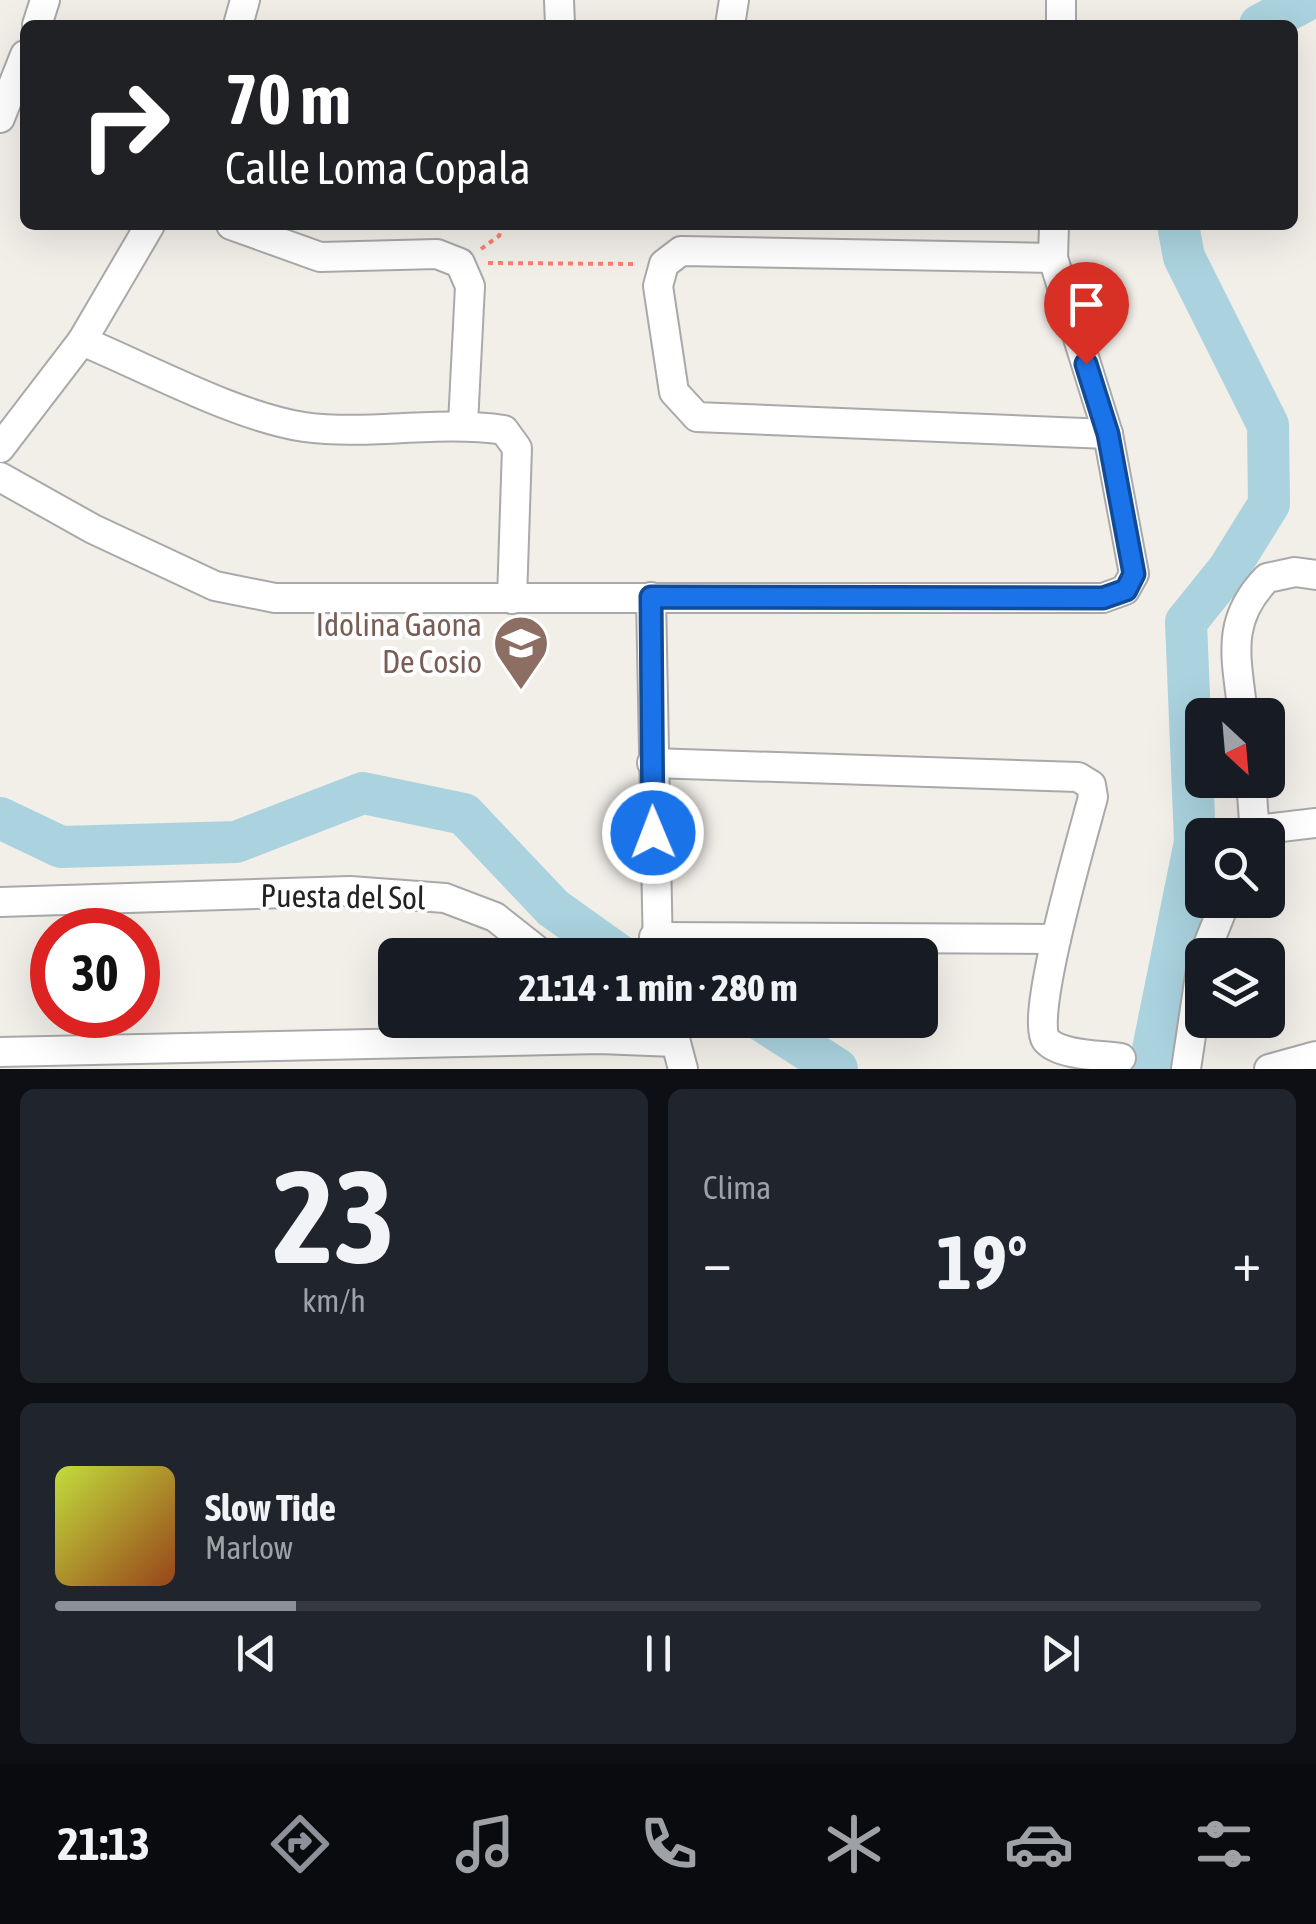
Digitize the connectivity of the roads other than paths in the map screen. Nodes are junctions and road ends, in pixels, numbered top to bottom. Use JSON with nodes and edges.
{"nodes":[{"id":1,"x":20,"y":67,"type":"edge"},
{"id":2,"x":0,"y":118,"type":"edge"},
{"id":3,"x":147,"y":230,"type":"edge"},
{"id":4,"x":245,"y":230,"type":"edge"},
{"id":5,"x":1054,"y":230,"type":"edge"},
{"id":6,"x":1053,"y":258,"type":"junction"},
{"id":7,"x":82,"y":341,"type":"junction"},
{"id":8,"x":462,"y":424,"type":"junction"},
{"id":9,"x":1108,"y":434,"type":"junction"},
{"id":10,"x":0,"y":448,"type":"edge"},
{"id":11,"x":0,"y":477,"type":"edge"},
{"id":12,"x":1316,"y":575,"type":"edge"},
{"id":13,"x":651,"y":597,"type":"junction"},
{"id":14,"x":512,"y":599,"type":"junction"},
{"id":15,"x":1241,"y":698,"type":"edge"},
{"id":16,"x":652,"y":764,"type":"junction"},
{"id":17,"x":1316,"y":823,"type":"edge"},
{"id":18,"x":1285,"y":828,"type":"edge"},
{"id":19,"x":0,"y":902,"type":"edge"},
{"id":20,"x":522,"y":938,"type":"edge"},
{"id":21,"x":656,"y":938,"type":"edge"},
{"id":22,"x":1056,"y":939,"type":"junction"},
{"id":23,"x":938,"y":941,"type":"edge"},
{"id":24,"x":378,"y":1038,"type":"edge"},
{"id":25,"x":1191,"y":1038,"type":"edge"},
{"id":26,"x":0,"y":1052,"type":"edge"},
{"id":27,"x":1316,"y":1056,"type":"edge"},
{"id":28,"x":1121,"y":1058,"type":"dead end"},
{"id":29,"x":1186,"y":1069,"type":"edge"},
{"id":30,"x":1269,"y":1069,"type":"edge"}],
"edges":[{"from":1,"to":2,"type":"street"},
{"from":3,"to":7,"type":"street"},
{"from":4,"to":8,"type":"street"},
{"from":5,"to":6,"type":"street"},
{"from":6,"to":9,"type":"street"},
{"from":6,"to":9,"type":"street"},
{"from":7,"to":8,"type":"street"},
{"from":7,"to":10,"type":"street"},
{"from":8,"to":14,"type":"street"},
{"from":9,"to":13,"type":"street"},
{"from":11,"to":14,"type":"street"},
{"from":12,"to":15,"type":"street"},
{"from":13,"to":14,"type":"street"},
{"from":13,"to":16,"type":"street"},
{"from":16,"to":21,"type":"street"},
{"from":16,"to":22,"type":"street"},
{"from":17,"to":18,"type":"street"},
{"from":19,"to":20,"type":"street","name":"Puesta del Sol"},
{"from":22,"to":23,"type":"street"},
{"from":22,"to":28,"type":"street"},
{"from":24,"to":26,"type":"street"},
{"from":25,"to":29,"type":"street"},
{"from":27,"to":30,"type":"street"}]}
